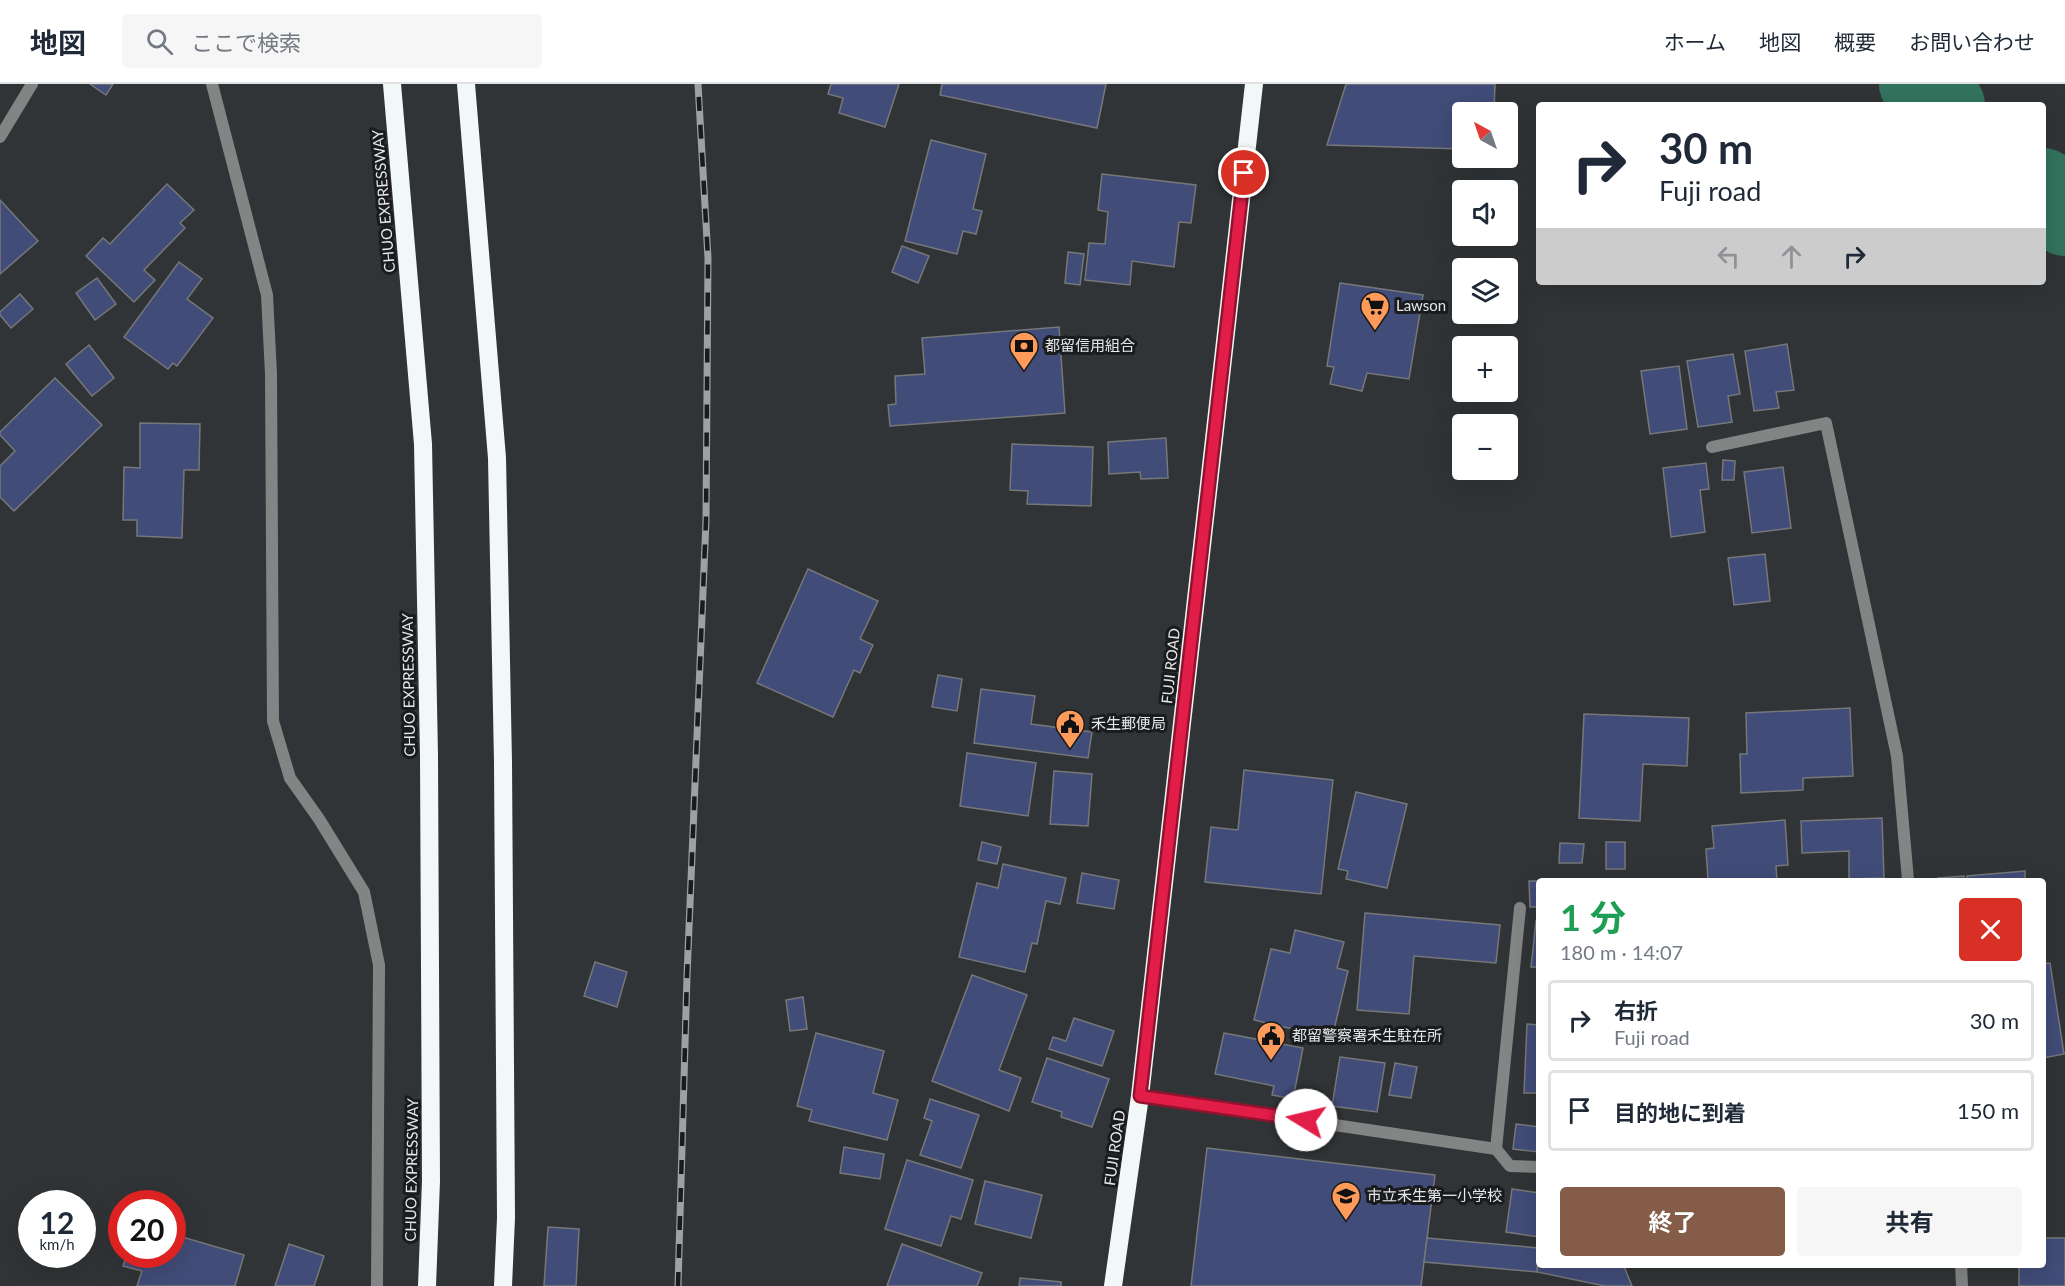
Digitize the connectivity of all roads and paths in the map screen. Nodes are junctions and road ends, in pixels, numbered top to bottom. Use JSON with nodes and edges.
{"nodes":[{"id":1,"x":32,"y":84,"type":"edge"},
{"id":2,"x":212,"y":84,"type":"edge"},
{"id":3,"x":392,"y":84,"type":"edge"},
{"id":4,"x":466,"y":84,"type":"edge"},
{"id":5,"x":1254,"y":84,"type":"edge"},
{"id":6,"x":0,"y":137,"type":"edge"},
{"id":7,"x":1712,"y":447,"type":"dead end"},
{"id":8,"x":1908,"y":878,"type":"edge"},
{"id":9,"x":1520,"y":908,"type":"dead end"},
{"id":10,"x":1140,"y":1096,"type":"junction"},
{"id":11,"x":1496,"y":1149,"type":"junction"},
{"id":12,"x":1536,"y":1167,"type":"edge"},
{"id":13,"x":1961,"y":1268,"type":"edge"},
{"id":14,"x":377,"y":1286,"type":"edge"},
{"id":15,"x":427,"y":1286,"type":"edge"},
{"id":16,"x":503,"y":1286,"type":"edge"},
{"id":17,"x":1113,"y":1286,"type":"edge"},
{"id":18,"x":1962,"y":1286,"type":"edge"}],
"edges":[{"from":1,"to":6,"type":"street"},
{"from":2,"to":14,"type":"street"},
{"from":3,"to":15,"type":"highway","name":"CHUO EXPRESSWAY"},
{"from":4,"to":16,"type":"highway"},
{"from":5,"to":10,"type":"highway","name":"FUJI ROAD"},
{"from":7,"to":8,"type":"street"},
{"from":9,"to":11,"type":"street"},
{"from":10,"to":11,"type":"street"},
{"from":10,"to":17,"type":"highway","name":"FUJI ROAD"},
{"from":11,"to":12,"type":"street"},
{"from":13,"to":18,"type":"street"}]}
